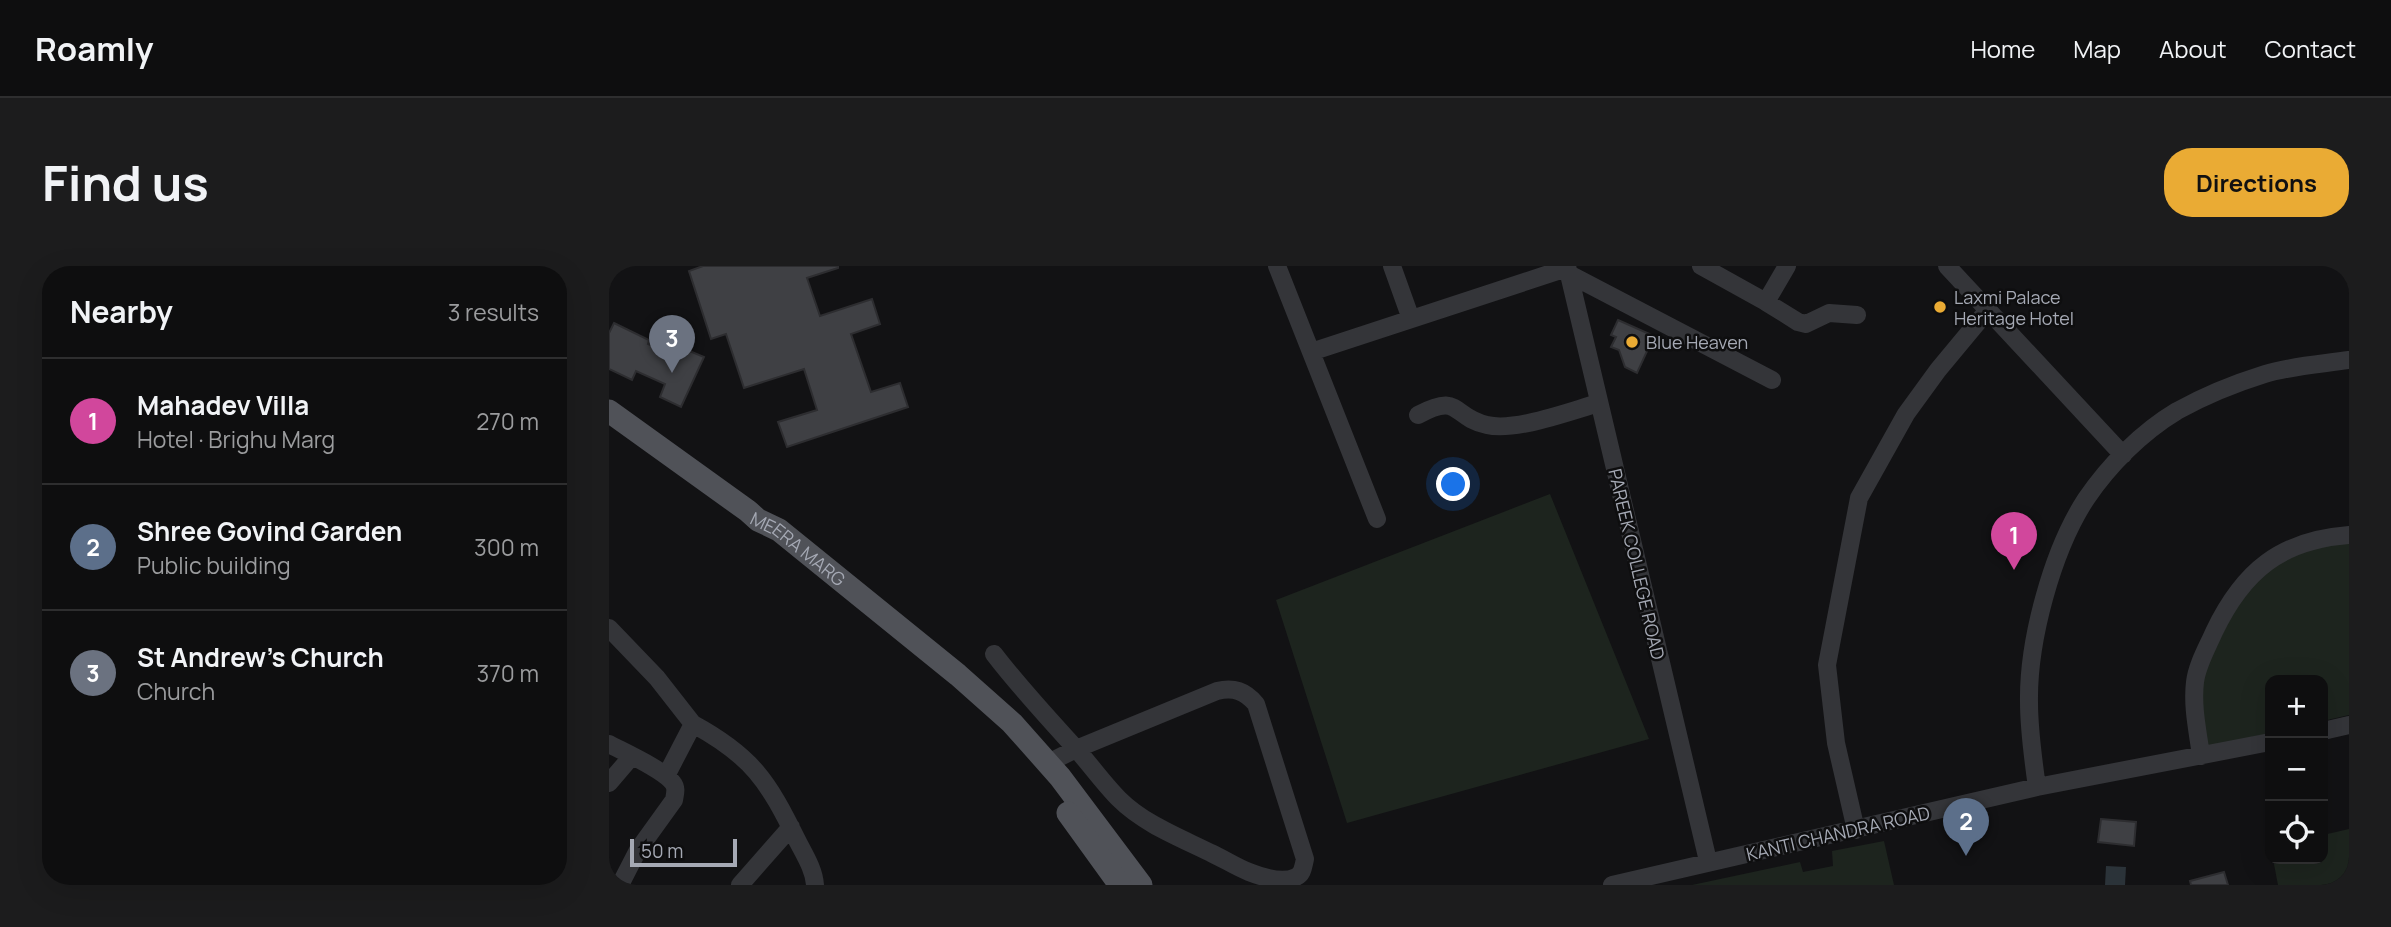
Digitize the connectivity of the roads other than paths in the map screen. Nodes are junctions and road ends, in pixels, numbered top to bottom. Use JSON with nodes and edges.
{"nodes":[{"id":1,"x":1277,"y":266,"type":"edge"},
{"id":2,"x":1392,"y":266,"type":"edge"},
{"id":3,"x":1701,"y":266,"type":"edge"},
{"id":4,"x":1787,"y":266,"type":"edge"},
{"id":5,"x":1947,"y":266,"type":"edge"},
{"id":6,"x":1568,"y":269,"type":"edge"},
{"id":7,"x":1766,"y":302,"type":"junction"},
{"id":8,"x":1987,"y":311,"type":"junction"},
{"id":9,"x":1857,"y":316,"type":"dead end"},
{"id":10,"x":1411,"y":319,"type":"junction"},
{"id":11,"x":1311,"y":352,"type":"junction"},
{"id":12,"x":2349,"y":360,"type":"edge"},
{"id":13,"x":1772,"y":380,"type":"dead end"},
{"id":14,"x":1599,"y":403,"type":"junction"},
{"id":15,"x":609,"y":411,"type":"edge"},
{"id":16,"x":1418,"y":415,"type":"dead end"},
{"id":17,"x":2123,"y":455,"type":"junction"},
{"id":18,"x":1377,"y":519,"type":"dead end"},
{"id":19,"x":758,"y":520,"type":"junction"},
{"id":20,"x":2349,"y":535,"type":"edge"},
{"id":21,"x":609,"y":628,"type":"edge"},
{"id":22,"x":995,"y":654,"type":"dead end"},
{"id":23,"x":693,"y":724,"type":"junction"},
{"id":24,"x":2349,"y":725,"type":"edge"},
{"id":25,"x":2328,"y":730,"type":"edge"},
{"id":26,"x":2265,"y":743,"type":"edge"},
{"id":27,"x":609,"y":744,"type":"edge"},
{"id":28,"x":1076,"y":749,"type":"junction"},
{"id":29,"x":632,"y":756,"type":"junction"},
{"id":30,"x":2201,"y":756,"type":"junction"},
{"id":31,"x":1048,"y":763,"type":"junction"},
{"id":32,"x":666,"y":776,"type":"junction"},
{"id":33,"x":609,"y":783,"type":"edge"},
{"id":34,"x":2037,"y":787,"type":"junction"},
{"id":35,"x":791,"y":827,"type":"junction"},
{"id":36,"x":1856,"y":830,"type":"junction"},
{"id":37,"x":1708,"y":862,"type":"junction"},
{"id":38,"x":620,"y":885,"type":"edge"},
{"id":39,"x":740,"y":885,"type":"edge"},
{"id":40,"x":815,"y":885,"type":"edge"},
{"id":41,"x":1120,"y":885,"type":"edge"},
{"id":42,"x":1141,"y":885,"type":"edge"},
{"id":43,"x":1612,"y":885,"type":"edge"}],
"edges":[{"from":1,"to":11,"type":"street"},
{"from":2,"to":10,"type":"street"},
{"from":3,"to":7,"type":"street"},
{"from":4,"to":7,"type":"street"},
{"from":5,"to":8,"type":"street"},
{"from":6,"to":10,"type":"street"},
{"from":6,"to":13,"type":"street"},
{"from":6,"to":14,"type":"street","name":"PAREEK COLLEGE ROAD"},
{"from":7,"to":9,"type":"street"},
{"from":8,"to":17,"type":"street"},
{"from":8,"to":36,"type":"street"},
{"from":10,"to":11,"type":"street"},
{"from":11,"to":18,"type":"street"},
{"from":12,"to":17,"type":"street"},
{"from":14,"to":16,"type":"street"},
{"from":14,"to":37,"type":"street","name":"PAREEK COLLEGE ROAD"},
{"from":15,"to":19,"type":"main road"},
{"from":17,"to":34,"type":"street"},
{"from":19,"to":31,"type":"main road","name":"MEERA MARG"},
{"from":19,"to":41,"type":"main road","name":"MEERA MARG"},
{"from":20,"to":30,"type":"street"},
{"from":21,"to":23,"type":"street"},
{"from":22,"to":28,"type":"street"},
{"from":23,"to":32,"type":"street"},
{"from":23,"to":35,"type":"street"},
{"from":24,"to":25,"type":"street"},
{"from":26,"to":30,"type":"street","name":"KANTI CHANDRA ROAD"},
{"from":27,"to":29,"type":"street"},
{"from":28,"to":28,"type":"street"},
{"from":28,"to":31,"type":"street"},
{"from":29,"to":32,"type":"street"},
{"from":29,"to":33,"type":"street"},
{"from":30,"to":34,"type":"street","name":"KANTI CHANDRA ROAD"},
{"from":31,"to":42,"type":"main road","name":"MEERA MARG"},
{"from":32,"to":38,"type":"street"},
{"from":34,"to":36,"type":"street","name":"KANTI CHANDRA ROAD"},
{"from":35,"to":39,"type":"street"},
{"from":35,"to":40,"type":"street"},
{"from":36,"to":37,"type":"street","name":"KANTI CHANDRA ROAD"},
{"from":37,"to":43,"type":"street","name":"KANTI CHANDRA ROAD"}]}
